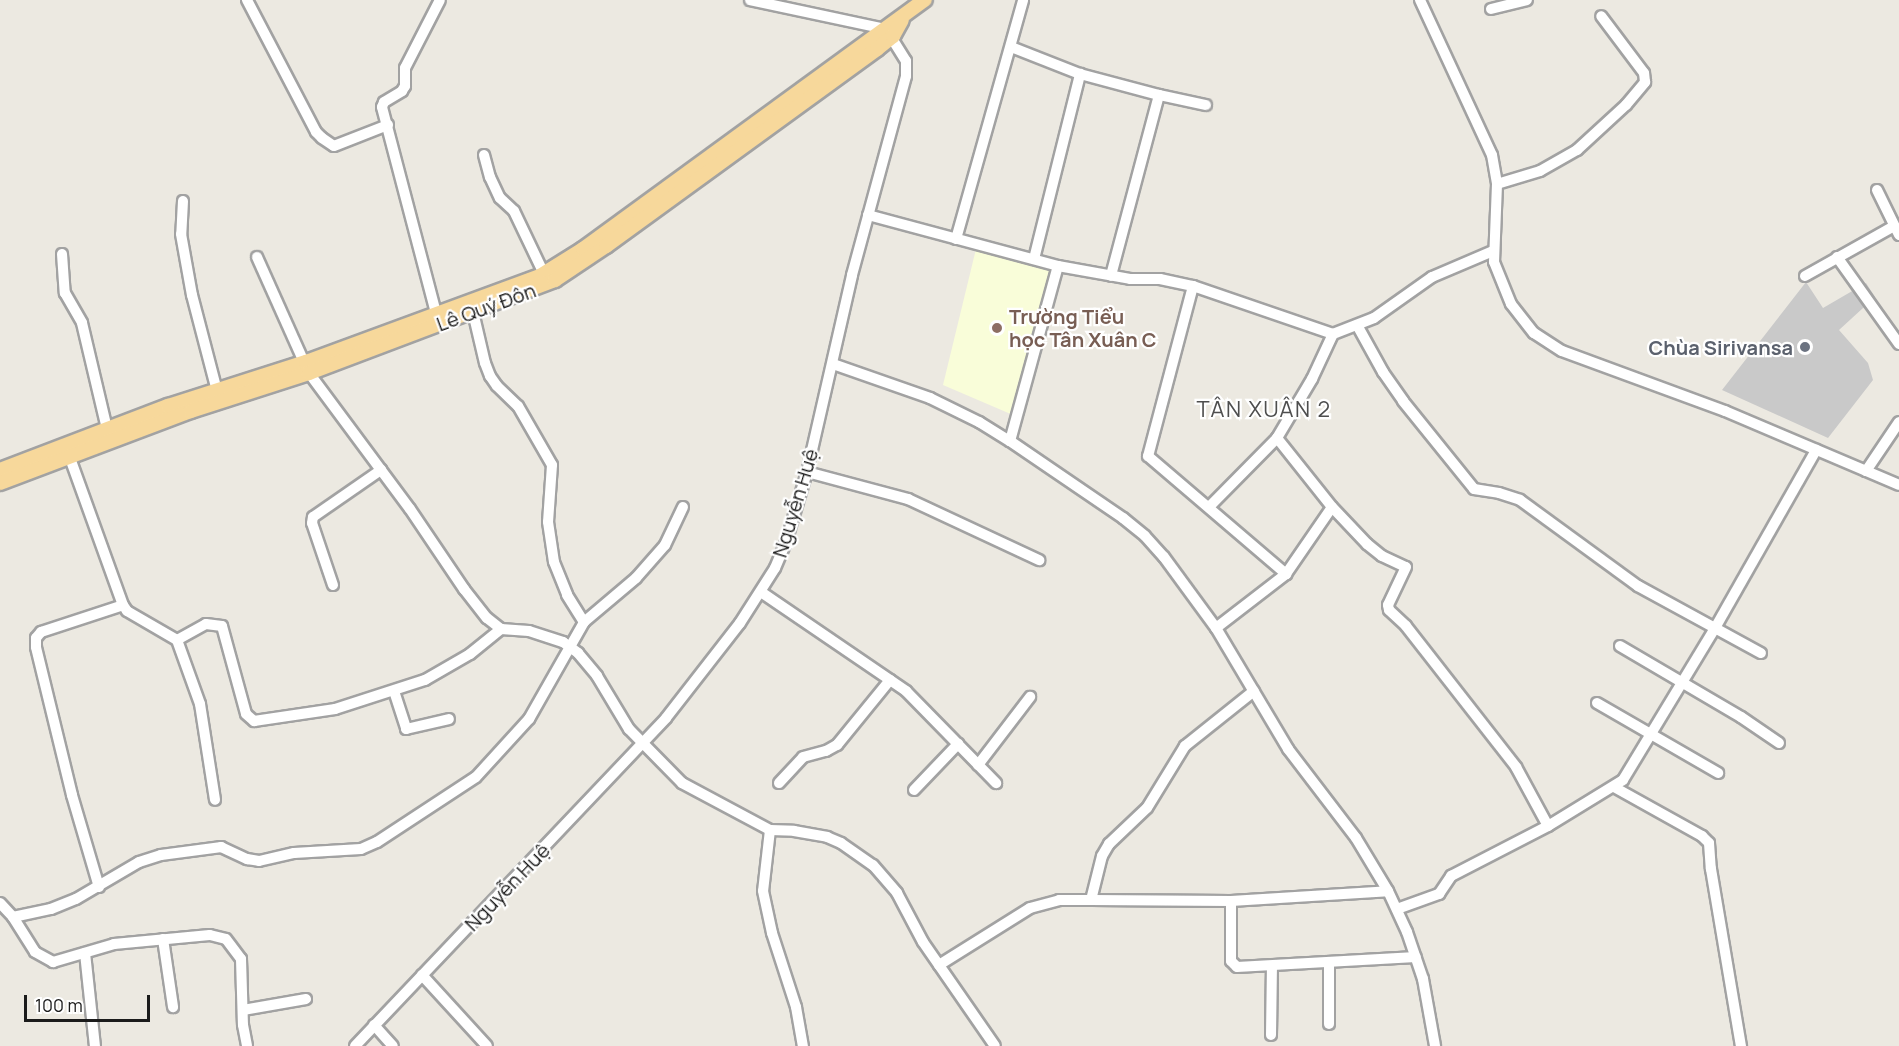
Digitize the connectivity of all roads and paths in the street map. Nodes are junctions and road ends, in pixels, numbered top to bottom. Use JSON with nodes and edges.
{"nodes":[{"id":1,"x":247,"y":0,"type":"edge"},
{"id":2,"x":440,"y":0,"type":"edge"},
{"id":3,"x":750,"y":0,"type":"edge"},
{"id":4,"x":925,"y":0,"type":"edge"},
{"id":5,"x":1023,"y":0,"type":"edge"},
{"id":6,"x":1420,"y":0,"type":"edge"},
{"id":7,"x":1527,"y":0,"type":"edge"},
{"id":8,"x":1491,"y":9,"type":"dead end"},
{"id":9,"x":1601,"y":16,"type":"dead end"},
{"id":10,"x":890,"y":33,"type":"junction"},
{"id":11,"x":1011,"y":47,"type":"junction"},
{"id":12,"x":1080,"y":74,"type":"junction"},
{"id":13,"x":1160,"y":95,"type":"junction"},
{"id":14,"x":1206,"y":105,"type":"dead end"},
{"id":15,"x":387,"y":125,"type":"junction"},
{"id":16,"x":484,"y":155,"type":"dead end"},
{"id":17,"x":1497,"y":184,"type":"junction"},
{"id":18,"x":1877,"y":190,"type":"dead end"},
{"id":19,"x":662,"y":199,"type":"junction"},
{"id":20,"x":183,"y":201,"type":"dead end"},
{"id":21,"x":868,"y":215,"type":"junction"},
{"id":22,"x":1897,"y":230,"type":"edge"},
{"id":23,"x":956,"y":239,"type":"junction"},
{"id":24,"x":1493,"y":251,"type":"junction"},
{"id":25,"x":62,"y":254,"type":"dead end"},
{"id":26,"x":257,"y":256,"type":"dead end"},
{"id":27,"x":1837,"y":257,"type":"junction"},
{"id":28,"x":1034,"y":259,"type":"junction"},
{"id":29,"x":1058,"y":266,"type":"junction"},
{"id":30,"x":544,"y":274,"type":"junction"},
{"id":31,"x":1112,"y":276,"type":"junction"},
{"id":32,"x":1805,"y":276,"type":"dead end"},
{"id":33,"x":1193,"y":286,"type":"junction"},
{"id":34,"x":473,"y":312,"type":"junction"},
{"id":35,"x":436,"y":313,"type":"junction"},
{"id":36,"x":1357,"y":325,"type":"junction"},
{"id":37,"x":1333,"y":334,"type":"junction"},
{"id":38,"x":1899,"y":344,"type":"edge"},
{"id":39,"x":833,"y":363,"type":"junction"},
{"id":40,"x":308,"y":367,"type":"junction"},
{"id":41,"x":217,"y":391,"type":"junction"},
{"id":42,"x":1899,"y":422,"type":"edge"},
{"id":43,"x":107,"y":429,"type":"junction"},
{"id":44,"x":1277,"y":438,"type":"junction"},
{"id":45,"x":1010,"y":441,"type":"junction"},
{"id":46,"x":1816,"y":450,"type":"junction"},
{"id":47,"x":70,"y":458,"type":"junction"},
{"id":48,"x":0,"y":470,"type":"edge"},
{"id":49,"x":381,"y":470,"type":"junction"},
{"id":50,"x":1866,"y":471,"type":"junction"},
{"id":51,"x":807,"y":472,"type":"junction"},
{"id":52,"x":0,"y":483,"type":"edge"},
{"id":53,"x":1899,"y":485,"type":"edge"},
{"id":54,"x":683,"y":507,"type":"dead end"},
{"id":55,"x":1209,"y":507,"type":"junction"},
{"id":56,"x":1332,"y":507,"type":"junction"},
{"id":57,"x":1039,"y":560,"type":"dead end"},
{"id":58,"x":1286,"y":574,"type":"junction"},
{"id":59,"x":333,"y":585,"type":"dead end"},
{"id":60,"x":761,"y":592,"type":"junction"},
{"id":61,"x":123,"y":605,"type":"junction"},
{"id":62,"x":585,"y":622,"type":"junction"},
{"id":63,"x":1216,"y":628,"type":"junction"},
{"id":64,"x":1715,"y":628,"type":"junction"},
{"id":65,"x":501,"y":629,"type":"junction"},
{"id":66,"x":177,"y":640,"type":"junction"},
{"id":67,"x":569,"y":646,"type":"junction"},
{"id":68,"x":1620,"y":646,"type":"dead end"},
{"id":69,"x":1761,"y":653,"type":"dead end"},
{"id":70,"x":890,"y":680,"type":"junction"},
{"id":71,"x":1683,"y":682,"type":"junction"},
{"id":72,"x":394,"y":691,"type":"junction"},
{"id":73,"x":1254,"y":691,"type":"junction"},
{"id":74,"x":1030,"y":697,"type":"dead end"},
{"id":75,"x":1596,"y":703,"type":"dead end"},
{"id":76,"x":449,"y":719,"type":"dead end"},
{"id":77,"x":1651,"y":735,"type":"junction"},
{"id":78,"x":1779,"y":743,"type":"dead end"},
{"id":79,"x":958,"y":744,"type":"junction"},
{"id":80,"x":642,"y":745,"type":"junction"},
{"id":81,"x":978,"y":765,"type":"junction"},
{"id":82,"x":1718,"y":773,"type":"dead end"},
{"id":83,"x":779,"y":783,"type":"dead end"},
{"id":84,"x":996,"y":783,"type":"dead end"},
{"id":85,"x":1614,"y":787,"type":"junction"},
{"id":86,"x":914,"y":790,"type":"dead end"},
{"id":87,"x":215,"y":800,"type":"dead end"},
{"id":88,"x":1548,"y":826,"type":"junction"},
{"id":89,"x":770,"y":830,"type":"junction"},
{"id":90,"x":99,"y":887,"type":"junction"},
{"id":91,"x":1388,"y":891,"type":"junction"},
{"id":92,"x":1090,"y":900,"type":"junction"},
{"id":93,"x":1230,"y":901,"type":"junction"},
{"id":94,"x":0,"y":903,"type":"edge"},
{"id":95,"x":1397,"y":909,"type":"junction"},
{"id":96,"x":7,"y":915,"type":"edge"},
{"id":97,"x":163,"y":939,"type":"junction"},
{"id":98,"x":85,"y":953,"type":"junction"},
{"id":99,"x":1416,"y":957,"type":"junction"},
{"id":100,"x":1329,"y":962,"type":"junction"},
{"id":101,"x":939,"y":965,"type":"junction"},
{"id":102,"x":1272,"y":966,"type":"junction"},
{"id":103,"x":422,"y":975,"type":"junction"},
{"id":104,"x":306,"y":999,"type":"dead end"},
{"id":105,"x":173,"y":1007,"type":"dead end"},
{"id":106,"x":243,"y":1010,"type":"junction"},
{"id":107,"x":1329,"y":1024,"type":"dead end"},
{"id":108,"x":374,"y":1025,"type":"junction"},
{"id":109,"x":1270,"y":1035,"type":"dead end"},
{"id":110,"x":95,"y":1046,"type":"edge"},
{"id":111,"x":247,"y":1046,"type":"edge"},
{"id":112,"x":355,"y":1046,"type":"edge"},
{"id":113,"x":393,"y":1046,"type":"edge"},
{"id":114,"x":487,"y":1046,"type":"edge"},
{"id":115,"x":803,"y":1046,"type":"edge"},
{"id":116,"x":995,"y":1046,"type":"edge"},
{"id":117,"x":1435,"y":1046,"type":"edge"},
{"id":118,"x":1741,"y":1046,"type":"edge"}],
"edges":[{"from":1,"to":15,"type":"street"},
{"from":2,"to":15,"type":"street"},
{"from":3,"to":10,"type":"street"},
{"from":4,"to":10,"type":"main road","name":"Lê Quý Đôn"},
{"from":5,"to":11,"type":"street"},
{"from":6,"to":17,"type":"street"},
{"from":7,"to":8,"type":"street"},
{"from":9,"to":17,"type":"street"},
{"from":10,"to":19,"type":"main road","name":"Lê Quý Đôn"},
{"from":10,"to":21,"type":"street","name":"Nguyễn Huệ"},
{"from":11,"to":12,"type":"street"},
{"from":11,"to":23,"type":"street"},
{"from":12,"to":13,"type":"street"},
{"from":12,"to":28,"type":"street"},
{"from":13,"to":14,"type":"street"},
{"from":13,"to":31,"type":"street"},
{"from":15,"to":35,"type":"street"},
{"from":16,"to":30,"type":"street"},
{"from":17,"to":24,"type":"street"},
{"from":18,"to":22,"type":"street"},
{"from":19,"to":30,"type":"main road","name":"Lê Quý Đôn"},
{"from":19,"to":34,"type":"main road","name":"Lê Quý Đôn"},
{"from":20,"to":41,"type":"street"},
{"from":21,"to":23,"type":"street"},
{"from":21,"to":39,"type":"street","name":"Nguyễn Huệ"},
{"from":22,"to":27,"type":"street"},
{"from":23,"to":28,"type":"street"},
{"from":24,"to":36,"type":"street"},
{"from":24,"to":46,"type":"street"},
{"from":25,"to":43,"type":"street"},
{"from":26,"to":40,"type":"street"},
{"from":27,"to":32,"type":"street"},
{"from":27,"to":38,"type":"street"},
{"from":28,"to":29,"type":"street"},
{"from":29,"to":31,"type":"street"},
{"from":29,"to":45,"type":"street"},
{"from":30,"to":35,"type":"main road","name":"Lê Quý Đôn"},
{"from":31,"to":33,"type":"street"},
{"from":33,"to":37,"type":"street"},
{"from":33,"to":55,"type":"street"},
{"from":34,"to":40,"type":"main road","name":"Lê Quý Đôn"},
{"from":34,"to":62,"type":"street"},
{"from":35,"to":40,"type":"main road","name":"Lê Quý Đôn"},
{"from":36,"to":37,"type":"street"},
{"from":36,"to":64,"type":"street"},
{"from":37,"to":44,"type":"street"},
{"from":39,"to":45,"type":"street"},
{"from":39,"to":51,"type":"street","name":"Nguyễn Huệ"},
{"from":40,"to":41,"type":"main road","name":"Lê Quý Đôn"},
{"from":40,"to":47,"type":"main road","name":"Lê Quý Đôn"},
{"from":40,"to":49,"type":"street"},
{"from":41,"to":43,"type":"main road","name":"Lê Quý Đôn"},
{"from":42,"to":50,"type":"street"},
{"from":43,"to":48,"type":"main road","name":"Lê Quý Đôn"},
{"from":44,"to":55,"type":"street"},
{"from":44,"to":56,"type":"street"},
{"from":45,"to":63,"type":"street"},
{"from":46,"to":50,"type":"street"},
{"from":46,"to":64,"type":"street"},
{"from":47,"to":52,"type":"main road","name":"Lê Quý Đôn"},
{"from":47,"to":61,"type":"street"},
{"from":49,"to":59,"type":"street"},
{"from":49,"to":65,"type":"street"},
{"from":50,"to":53,"type":"street"},
{"from":51,"to":57,"type":"street"},
{"from":51,"to":60,"type":"street","name":"Nguyễn Huệ"},
{"from":54,"to":62,"type":"street"},
{"from":55,"to":58,"type":"street"},
{"from":56,"to":58,"type":"street"},
{"from":56,"to":88,"type":"street"},
{"from":58,"to":63,"type":"street"},
{"from":60,"to":70,"type":"street"},
{"from":60,"to":80,"type":"street","name":"Nguyễn Huệ"},
{"from":61,"to":66,"type":"street"},
{"from":61,"to":90,"type":"street"},
{"from":62,"to":67,"type":"street"},
{"from":63,"to":73,"type":"street"},
{"from":64,"to":69,"type":"street"},
{"from":64,"to":71,"type":"street"},
{"from":65,"to":67,"type":"street"},
{"from":65,"to":72,"type":"street"},
{"from":66,"to":72,"type":"street"},
{"from":66,"to":87,"type":"street"},
{"from":67,"to":80,"type":"street"},
{"from":67,"to":90,"type":"street"},
{"from":68,"to":71,"type":"street"},
{"from":70,"to":79,"type":"street"},
{"from":70,"to":83,"type":"street"},
{"from":71,"to":77,"type":"street"},
{"from":71,"to":78,"type":"street"},
{"from":72,"to":76,"type":"street"},
{"from":73,"to":91,"type":"street"},
{"from":73,"to":92,"type":"street"},
{"from":74,"to":81,"type":"street"},
{"from":75,"to":77,"type":"street"},
{"from":77,"to":82,"type":"street"},
{"from":77,"to":85,"type":"street"},
{"from":79,"to":81,"type":"street"},
{"from":79,"to":86,"type":"street"},
{"from":80,"to":89,"type":"street"},
{"from":80,"to":103,"type":"street","name":"Nguyễn Huệ"},
{"from":81,"to":84,"type":"street"},
{"from":85,"to":88,"type":"street"},
{"from":85,"to":118,"type":"street"},
{"from":88,"to":95,"type":"street"},
{"from":89,"to":101,"type":"street"},
{"from":89,"to":115,"type":"street"},
{"from":90,"to":96,"type":"street"},
{"from":91,"to":93,"type":"street"},
{"from":91,"to":95,"type":"street"},
{"from":92,"to":93,"type":"street"},
{"from":92,"to":101,"type":"street"},
{"from":93,"to":102,"type":"street"},
{"from":94,"to":96,"type":"street"},
{"from":95,"to":99,"type":"street"},
{"from":96,"to":98,"type":"street"},
{"from":97,"to":98,"type":"street"},
{"from":97,"to":105,"type":"street"},
{"from":97,"to":106,"type":"street"},
{"from":98,"to":110,"type":"street"},
{"from":99,"to":100,"type":"street"},
{"from":99,"to":117,"type":"street"},
{"from":100,"to":102,"type":"street"},
{"from":100,"to":107,"type":"street"},
{"from":101,"to":116,"type":"street"},
{"from":102,"to":109,"type":"street"},
{"from":103,"to":108,"type":"street","name":"Nguyễn Huệ"},
{"from":103,"to":114,"type":"street"},
{"from":104,"to":106,"type":"street"},
{"from":106,"to":111,"type":"street"},
{"from":108,"to":112,"type":"street","name":"Nguyễn Huệ"},
{"from":108,"to":113,"type":"street"}]}
